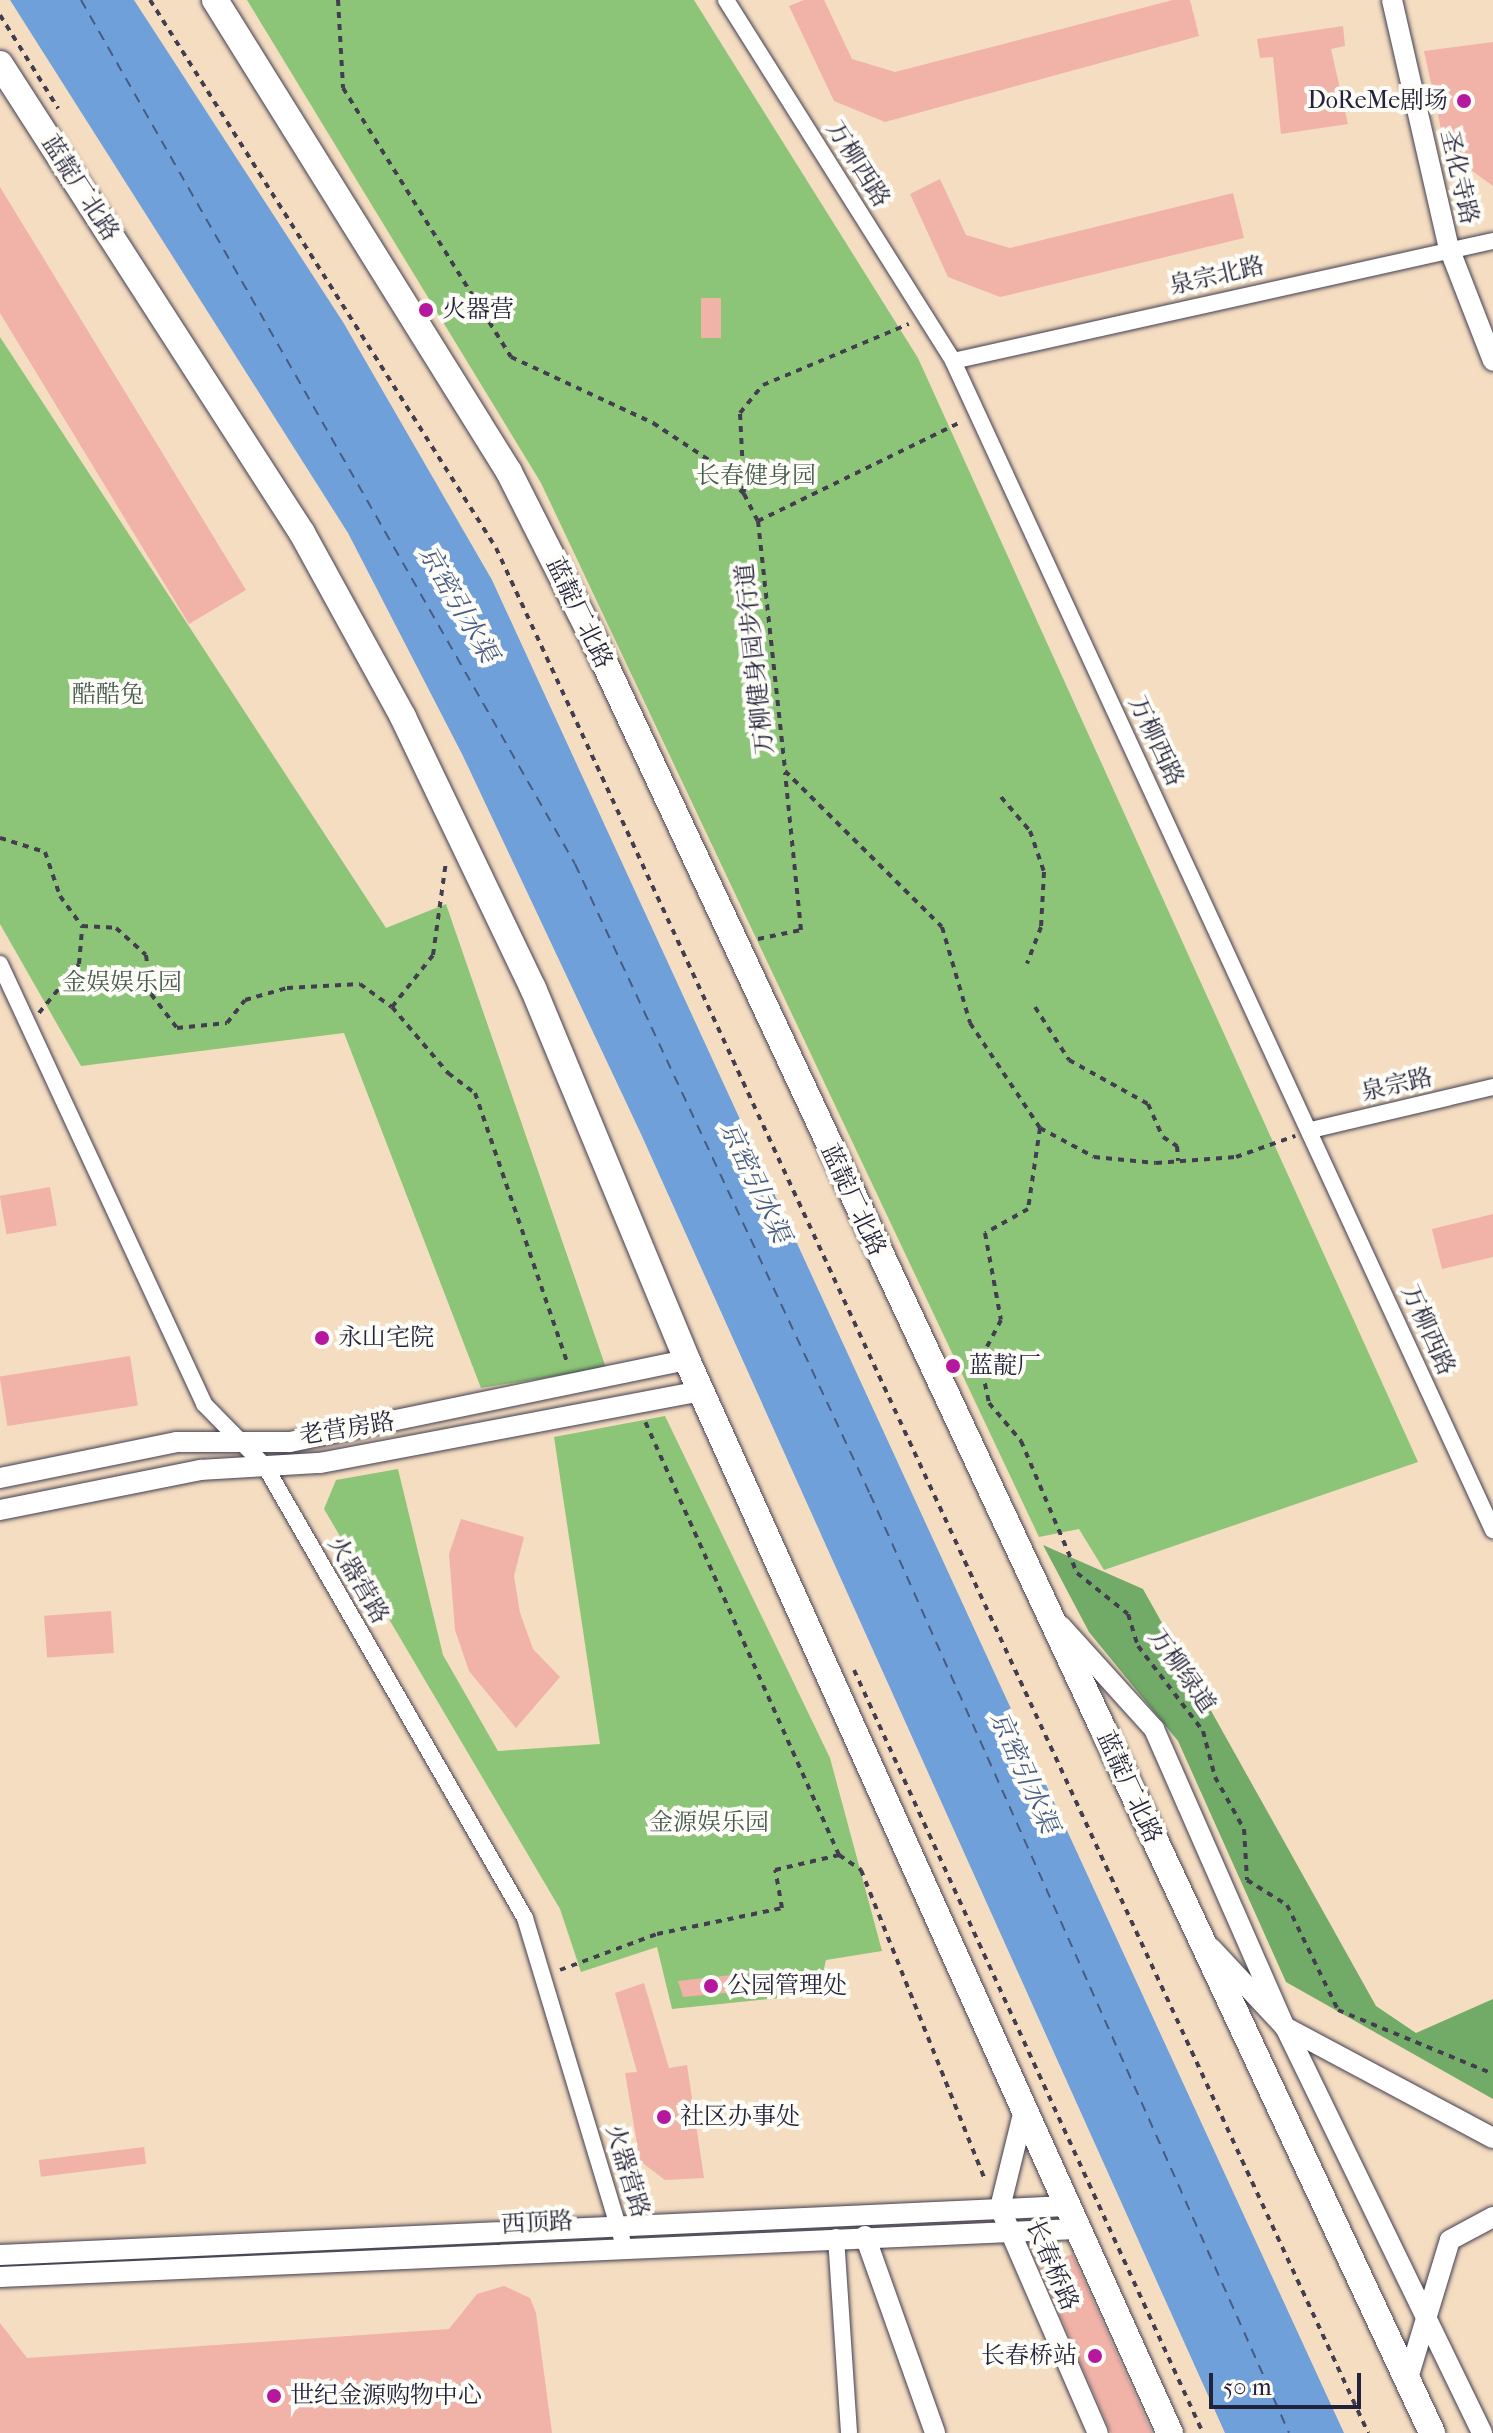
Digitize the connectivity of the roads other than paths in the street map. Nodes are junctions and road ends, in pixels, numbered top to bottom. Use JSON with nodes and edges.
{"nodes":[{"id":1,"x":215,"y":0,"type":"edge"},
{"id":2,"x":726,"y":0,"type":"edge"},
{"id":3,"x":1392,"y":0,"type":"edge"},
{"id":4,"x":0,"y":64,"type":"edge"},
{"id":5,"x":1493,"y":241,"type":"edge"},
{"id":6,"x":1449,"y":248,"type":"junction"},
{"id":7,"x":953,"y":361,"type":"junction"},
{"id":8,"x":1493,"y":361,"type":"edge"},
{"id":9,"x":0,"y":964,"type":"edge"},
{"id":10,"x":1493,"y":1087,"type":"edge"},
{"id":11,"x":1311,"y":1130,"type":"junction"},
{"id":12,"x":687,"y":1360,"type":"junction"},
{"id":13,"x":701,"y":1391,"type":"junction"},
{"id":14,"x":246,"y":1442,"type":"junction"},
{"id":15,"x":265,"y":1466,"type":"junction"},
{"id":16,"x":0,"y":1478,"type":"edge"},
{"id":17,"x":0,"y":1510,"type":"edge"},
{"id":18,"x":1493,"y":1530,"type":"edge"},
{"id":19,"x":1045,"y":1608,"type":"junction"},
{"id":20,"x":1199,"y":1935,"type":"junction"},
{"id":21,"x":1285,"y":2027,"type":"junction"},
{"id":22,"x":1024,"y":2110,"type":"junction"},
{"id":23,"x":1493,"y":2138,"type":"edge"},
{"id":24,"x":1000,"y":2208,"type":"junction"},
{"id":25,"x":1071,"y":2217,"type":"junction"},
{"id":26,"x":1493,"y":2217,"type":"edge"},
{"id":27,"x":1008,"y":2231,"type":"junction"},
{"id":28,"x":621,"y":2235,"type":"junction"},
{"id":29,"x":865,"y":2236,"type":"junction"},
{"id":30,"x":836,"y":2237,"type":"junction"},
{"id":31,"x":0,"y":2255,"type":"edge"},
{"id":32,"x":0,"y":2277,"type":"edge"},
{"id":33,"x":1424,"y":2311,"type":"junction"},
{"id":34,"x":1408,"y":2378,"type":"junction"},
{"id":35,"x":849,"y":2433,"type":"edge"},
{"id":36,"x":935,"y":2433,"type":"edge"},
{"id":37,"x":1098,"y":2433,"type":"edge"},
{"id":38,"x":1170,"y":2433,"type":"edge"},
{"id":39,"x":1432,"y":2433,"type":"edge"},
{"id":40,"x":1482,"y":2433,"type":"edge"}],
"edges":[{"from":1,"to":19,"type":"highway","name":"蓝靛厂北路"},
{"from":2,"to":7,"type":"street","name":"万柳西路"},
{"from":3,"to":6,"type":"street","name":"圣化寺路"},
{"from":4,"to":12,"type":"highway","name":"蓝靛厂北路"},
{"from":5,"to":6,"type":"street","name":"泉宗北路"},
{"from":6,"to":7,"type":"street","name":"泉宗北路"},
{"from":6,"to":8,"type":"street","name":"圣化寺路"},
{"from":7,"to":11,"type":"street","name":"万柳西路"},
{"from":9,"to":14,"type":"street","name":"火器营路"},
{"from":10,"to":11,"type":"street","name":"泉宗路"},
{"from":11,"to":18,"type":"street","name":"万柳西路"},
{"from":12,"to":13,"type":"highway","name":"蓝靛厂北路"},
{"from":12,"to":14,"type":"street","name":"老营房路"},
{"from":13,"to":15,"type":"street","name":"老营房路"},
{"from":13,"to":22,"type":"highway","name":"蓝靛厂北路"},
{"from":14,"to":15,"type":"street","name":"火器营路"},
{"from":14,"to":16,"type":"street","name":"老营房路"},
{"from":15,"to":17,"type":"street","name":"老营房路"},
{"from":15,"to":28,"type":"street","name":"火器营路"},
{"from":19,"to":20,"type":"highway","name":"蓝靛厂北路"},
{"from":19,"to":21,"type":"street"},
{"from":20,"to":21,"type":"street"},
{"from":20,"to":34,"type":"highway","name":"蓝靛厂北路"},
{"from":21,"to":23,"type":"street"},
{"from":21,"to":33,"type":"street"},
{"from":22,"to":24,"type":"street","name":"长春桥路"},
{"from":22,"to":25,"type":"highway","name":"蓝靛厂北路"},
{"from":24,"to":25,"type":"street","name":"西顶路"},
{"from":24,"to":27,"type":"street","name":"长春桥路"},
{"from":24,"to":28,"type":"street","name":"西顶路"},
{"from":25,"to":27,"type":"street","name":"西顶路"},
{"from":25,"to":38,"type":"highway","name":"蓝靛厂北路"},
{"from":26,"to":33,"type":"street"},
{"from":27,"to":29,"type":"street","name":"西顶路"},
{"from":27,"to":37,"type":"street","name":"长春桥路"},
{"from":28,"to":30,"type":"street","name":"西顶路"},
{"from":28,"to":31,"type":"street","name":"西顶路"},
{"from":28,"to":32,"type":"street","name":"西顶路"},
{"from":29,"to":30,"type":"street","name":"西顶路"},
{"from":29,"to":36,"type":"street"},
{"from":30,"to":35,"type":"street"},
{"from":33,"to":34,"type":"street"},
{"from":33,"to":40,"type":"street"},
{"from":34,"to":39,"type":"highway","name":"蓝靛厂北路"}]}
